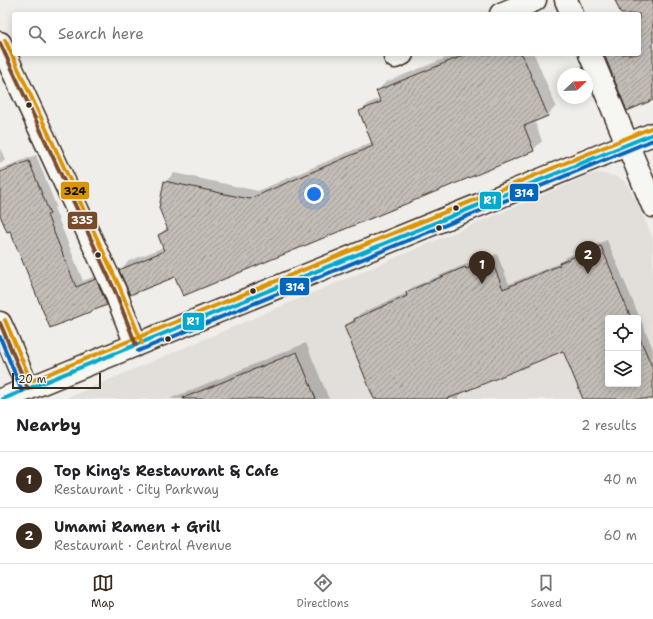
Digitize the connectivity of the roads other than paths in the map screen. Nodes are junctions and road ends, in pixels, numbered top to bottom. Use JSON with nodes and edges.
{"nodes":[{"id":1,"x":535,"y":0,"type":"edge"},
{"id":2,"x":566,"y":0,"type":"edge"},
{"id":3,"x":506,"y":12,"type":"edge"},
{"id":4,"x":571,"y":12,"type":"edge"},
{"id":5,"x":0,"y":43,"type":"edge"},
{"id":6,"x":591,"y":56,"type":"edge"},
{"id":7,"x":653,"y":134,"type":"edge"},
{"id":8,"x":628,"y":144,"type":"junction"},
{"id":9,"x":653,"y":206,"type":"edge"},
{"id":10,"x":0,"y":323,"type":"edge"},
{"id":11,"x":136,"y":345,"type":"junction"},
{"id":12,"x":28,"y":388,"type":"junction"},
{"id":13,"x":3,"y":399,"type":"edge"}],
"edges":[{"from":1,"to":3,"type":"street"},
{"from":2,"to":4,"type":"street"},
{"from":5,"to":11,"type":"street"},
{"from":6,"to":8,"type":"street"},
{"from":7,"to":8,"type":"street"},
{"from":8,"to":9,"type":"street"},
{"from":8,"to":11,"type":"street"},
{"from":10,"to":12,"type":"street"},
{"from":11,"to":12,"type":"street"},
{"from":12,"to":13,"type":"street"}]}
